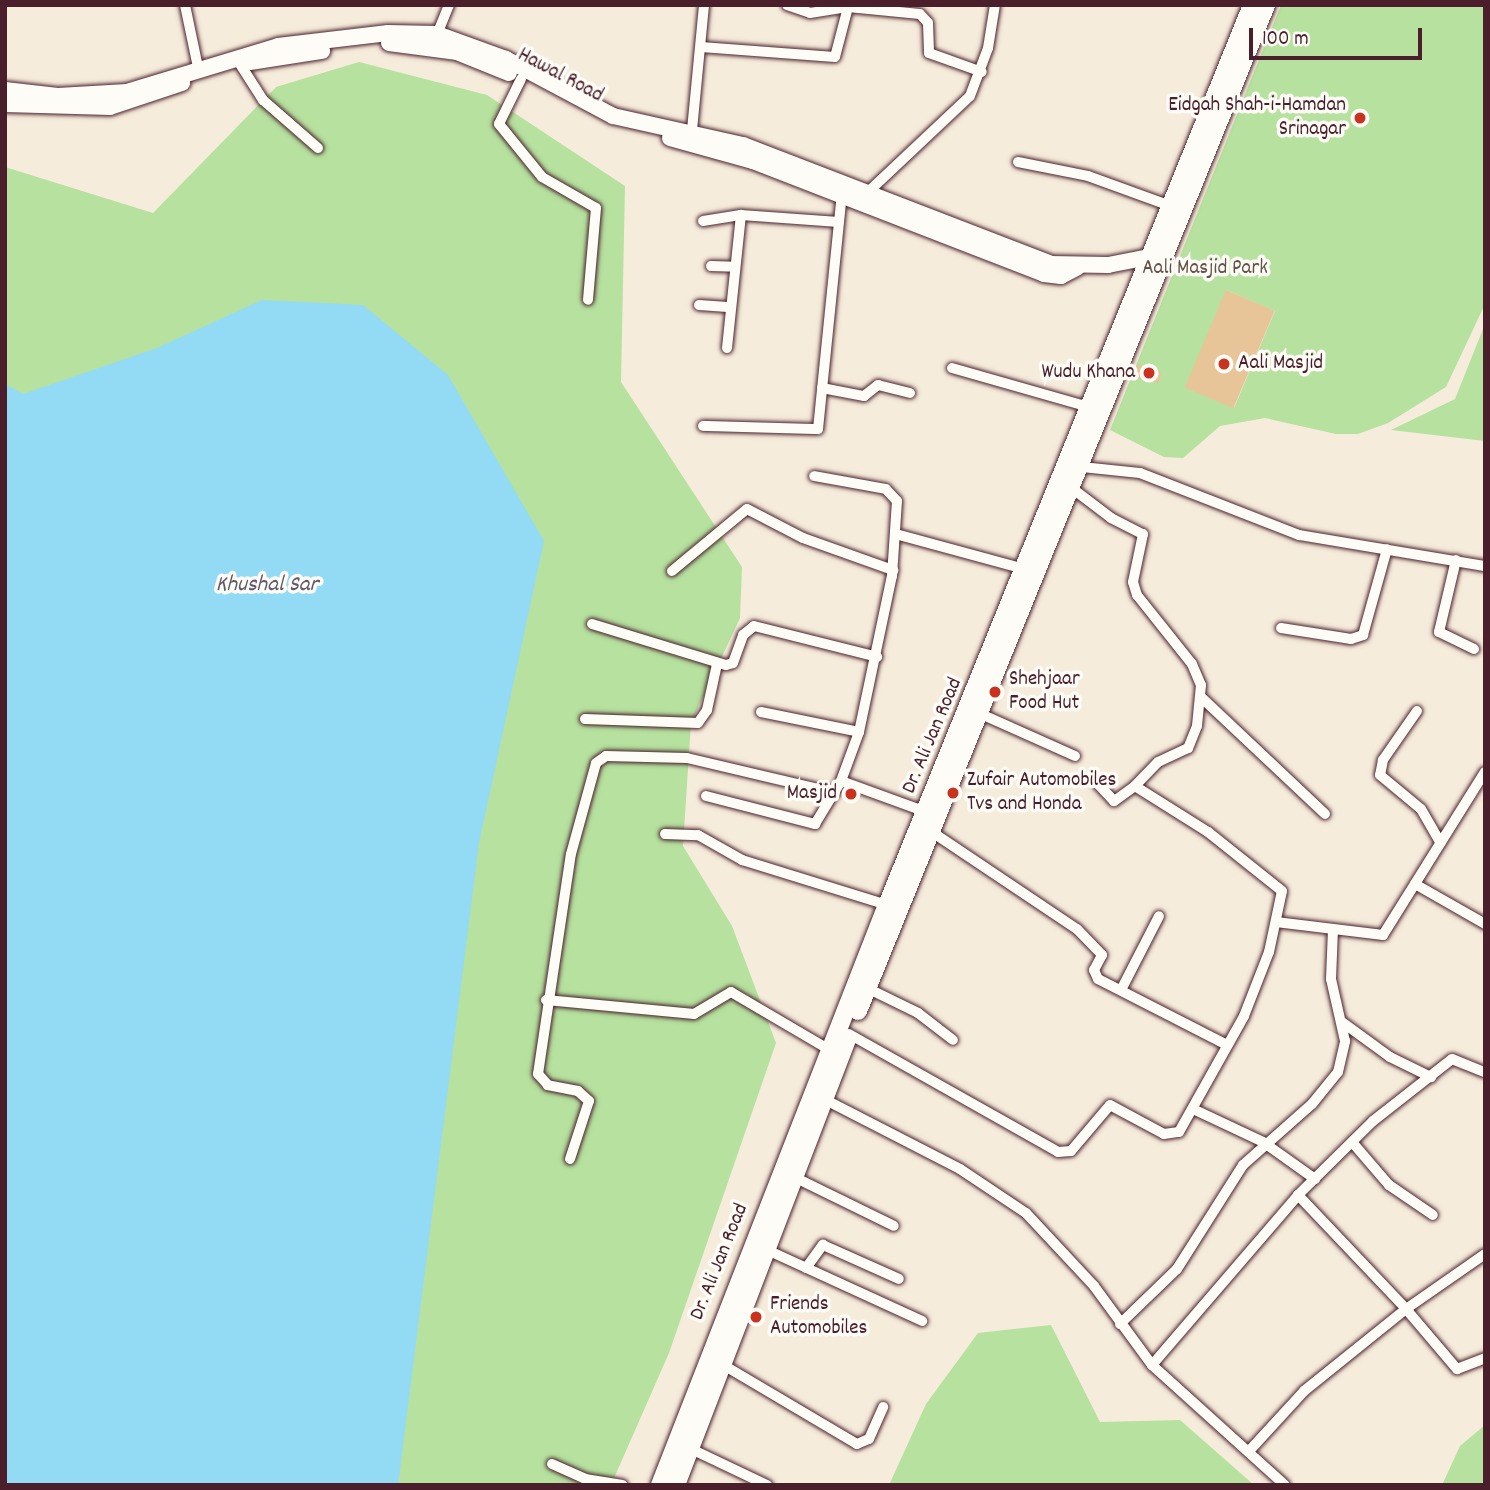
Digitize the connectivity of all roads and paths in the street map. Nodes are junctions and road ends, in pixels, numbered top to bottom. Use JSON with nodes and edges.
{"nodes":[{"id":1,"x":184,"y":5,"type":"edge"},
{"id":2,"x":449,"y":5,"type":"edge"},
{"id":3,"x":704,"y":5,"type":"edge"},
{"id":4,"x":787,"y":5,"type":"edge"},
{"id":5,"x":995,"y":5,"type":"edge"},
{"id":6,"x":1252,"y":5,"type":"edge"},
{"id":7,"x":1266,"y":5,"type":"edge"},
{"id":8,"x":848,"y":6,"type":"edge"},
{"id":9,"x":894,"y":6,"type":"edge"},
{"id":10,"x":434,"y":40,"type":"junction"},
{"id":11,"x":701,"y":47,"type":"junction"},
{"id":12,"x":240,"y":64,"type":"junction"},
{"id":13,"x":204,"y":68,"type":"junction"},
{"id":14,"x":982,"y":72,"type":"junction"},
{"id":15,"x":521,"y":79,"type":"junction"},
{"id":16,"x":5,"y":90,"type":"edge"},
{"id":17,"x":5,"y":104,"type":"edge"},
{"id":18,"x":692,"y":130,"type":"junction"},
{"id":19,"x":318,"y":148,"type":"dead end"},
{"id":20,"x":1018,"y":162,"type":"dead end"},
{"id":21,"x":843,"y":189,"type":"junction"},
{"id":22,"x":867,"y":193,"type":"junction"},
{"id":23,"x":1180,"y":209,"type":"junction"},
{"id":24,"x":741,"y":215,"type":"junction"},
{"id":25,"x":703,"y":221,"type":"dead end"},
{"id":26,"x":839,"y":222,"type":"junction"},
{"id":27,"x":1162,"y":254,"type":"junction"},
{"id":28,"x":711,"y":266,"type":"dead end"},
{"id":29,"x":735,"y":267,"type":"junction"},
{"id":30,"x":1078,"y":267,"type":"junction"},
{"id":31,"x":588,"y":300,"type":"dead end"},
{"id":32,"x":699,"y":305,"type":"dead end"},
{"id":33,"x":731,"y":307,"type":"junction"},
{"id":34,"x":1125,"y":344,"type":"junction"},
{"id":35,"x":727,"y":348,"type":"dead end"},
{"id":36,"x":952,"y":368,"type":"dead end"},
{"id":37,"x":822,"y":388,"type":"junction"},
{"id":38,"x":910,"y":393,"type":"dead end"},
{"id":39,"x":1092,"y":408,"type":"junction"},
{"id":40,"x":703,"y":426,"type":"dead end"},
{"id":41,"x":1082,"y":467,"type":"junction"},
{"id":42,"x":814,"y":476,"type":"dead end"},
{"id":43,"x":1073,"y":489,"type":"junction"},
{"id":44,"x":899,"y":535,"type":"junction"},
{"id":45,"x":1387,"y":549,"type":"junction"},
{"id":46,"x":1456,"y":560,"type":"junction"},
{"id":47,"x":1485,"y":566,"type":"edge"},
{"id":48,"x":893,"y":570,"type":"junction"},
{"id":49,"x":672,"y":571,"type":"dead end"},
{"id":50,"x":1033,"y":572,"type":"junction"},
{"id":51,"x":592,"y":624,"type":"dead end"},
{"id":52,"x":1281,"y":628,"type":"dead end"},
{"id":53,"x":1474,"y":649,"type":"dead end"},
{"id":54,"x":877,"y":657,"type":"junction"},
{"id":55,"x":717,"y":664,"type":"junction"},
{"id":56,"x":1202,"y":698,"type":"junction"},
{"id":57,"x":1417,"y":710,"type":"dead end"},
{"id":58,"x":761,"y":712,"type":"dead end"},
{"id":59,"x":981,"y":715,"type":"junction"},
{"id":60,"x":585,"y":719,"type":"dead end"},
{"id":61,"x":859,"y":732,"type":"junction"},
{"id":62,"x":1075,"y":755,"type":"dead end"},
{"id":63,"x":1485,"y":772,"type":"edge"},
{"id":64,"x":841,"y":780,"type":"junction"},
{"id":65,"x":1097,"y":783,"type":"dead end"},
{"id":66,"x":1135,"y":786,"type":"junction"},
{"id":67,"x":835,"y":793,"type":"junction"},
{"id":68,"x":706,"y":796,"type":"dead end"},
{"id":69,"x":926,"y":812,"type":"junction"},
{"id":70,"x":1325,"y":814,"type":"dead end"},
{"id":71,"x":932,"y":832,"type":"junction"},
{"id":72,"x":665,"y":834,"type":"dead end"},
{"id":73,"x":1441,"y":843,"type":"junction"},
{"id":74,"x":1415,"y":884,"type":"junction"},
{"id":75,"x":887,"y":905,"type":"junction"},
{"id":76,"x":1159,"y":916,"type":"dead end"},
{"id":77,"x":1276,"y":922,"type":"junction"},
{"id":78,"x":1485,"y":924,"type":"edge"},
{"id":79,"x":1333,"y":930,"type":"junction"},
{"id":80,"x":867,"y":988,"type":"junction"},
{"id":81,"x":1121,"y":990,"type":"junction"},
{"id":82,"x":546,"y":1000,"type":"junction"},
{"id":83,"x":1342,"y":1022,"type":"junction"},
{"id":84,"x":849,"y":1024,"type":"junction"},
{"id":85,"x":953,"y":1040,"type":"dead end"},
{"id":86,"x":1227,"y":1045,"type":"junction"},
{"id":87,"x":830,"y":1050,"type":"junction"},
{"id":88,"x":1485,"y":1072,"type":"edge"},
{"id":89,"x":1431,"y":1077,"type":"junction"},
{"id":90,"x":818,"y":1097,"type":"junction"},
{"id":91,"x":1193,"y":1109,"type":"junction"},
{"id":92,"x":1263,"y":1142,"type":"junction"},
{"id":93,"x":1352,"y":1142,"type":"junction"},
{"id":94,"x":570,"y":1158,"type":"dead end"},
{"id":95,"x":794,"y":1177,"type":"junction"},
{"id":96,"x":1315,"y":1179,"type":"junction"},
{"id":97,"x":1298,"y":1195,"type":"junction"},
{"id":98,"x":1433,"y":1215,"type":"dead end"},
{"id":99,"x":894,"y":1226,"type":"dead end"},
{"id":100,"x":765,"y":1249,"type":"junction"},
{"id":101,"x":1485,"y":1254,"type":"edge"},
{"id":102,"x":806,"y":1268,"type":"junction"},
{"id":103,"x":899,"y":1279,"type":"dead end"},
{"id":104,"x":1406,"y":1309,"type":"junction"},
{"id":105,"x":922,"y":1321,"type":"dead end"},
{"id":106,"x":1120,"y":1324,"type":"junction"},
{"id":107,"x":722,"y":1337,"type":"junction"},
{"id":108,"x":1485,"y":1358,"type":"edge"},
{"id":109,"x":720,"y":1363,"type":"junction"},
{"id":110,"x":1152,"y":1365,"type":"junction"},
{"id":111,"x":883,"y":1407,"type":"dead end"},
{"id":112,"x":682,"y":1445,"type":"junction"},
{"id":113,"x":1250,"y":1450,"type":"junction"},
{"id":114,"x":552,"y":1464,"type":"dead end"},
{"id":115,"x":623,"y":1485,"type":"edge"},
{"id":116,"x":660,"y":1485,"type":"edge"},
{"id":117,"x":676,"y":1485,"type":"edge"},
{"id":118,"x":767,"y":1485,"type":"edge"},
{"id":119,"x":1284,"y":1485,"type":"edge"}],
"edges":[{"from":1,"to":13,"type":"street"},
{"from":2,"to":10,"type":"street"},
{"from":3,"to":11,"type":"street"},
{"from":4,"to":8,"type":"street"},
{"from":5,"to":14,"type":"street"},
{"from":6,"to":23,"type":"main road","name":"Dr. Ali Jan Road"},
{"from":7,"to":23,"type":"main road","name":"Dr. Ali Jan Road"},
{"from":8,"to":9,"type":"street"},
{"from":8,"to":11,"type":"street"},
{"from":9,"to":14,"type":"street"},
{"from":10,"to":12,"type":"main road","name":"Hawal Road"},
{"from":10,"to":13,"type":"main road","name":"Hawal Road"},
{"from":10,"to":15,"type":"main road","name":"Hawal Road"},
{"from":10,"to":18,"type":"main road","name":"Hawal Road"},
{"from":11,"to":18,"type":"street"},
{"from":12,"to":13,"type":"main road","name":"Hawal Road"},
{"from":12,"to":19,"type":"street"},
{"from":13,"to":16,"type":"main road","name":"Hawal Road"},
{"from":13,"to":17,"type":"main road","name":"Hawal Road"},
{"from":14,"to":22,"type":"street"},
{"from":15,"to":21,"type":"main road","name":"Hawal Road"},
{"from":15,"to":31,"type":"street"},
{"from":18,"to":21,"type":"main road","name":"Hawal Road"},
{"from":20,"to":23,"type":"street"},
{"from":21,"to":22,"type":"main road","name":"Hawal Road"},
{"from":21,"to":26,"type":"street"},
{"from":21,"to":30,"type":"main road","name":"Hawal Road"},
{"from":22,"to":30,"type":"main road","name":"Hawal Road"},
{"from":23,"to":27,"type":"main road","name":"Dr. Ali Jan Road"},
{"from":24,"to":25,"type":"street"},
{"from":24,"to":26,"type":"street"},
{"from":24,"to":29,"type":"street"},
{"from":26,"to":37,"type":"street"},
{"from":27,"to":30,"type":"main road","name":"Hawal Road"},
{"from":27,"to":34,"type":"main road","name":"Dr. Ali Jan Road"},
{"from":28,"to":29,"type":"street"},
{"from":29,"to":33,"type":"street"},
{"from":32,"to":33,"type":"street"},
{"from":33,"to":35,"type":"street"},
{"from":34,"to":39,"type":"main road","name":"Dr. Ali Jan Road"},
{"from":34,"to":41,"type":"main road","name":"Dr. Ali Jan Road"},
{"from":36,"to":39,"type":"street"},
{"from":37,"to":38,"type":"street"},
{"from":37,"to":40,"type":"street"},
{"from":39,"to":50,"type":"main road","name":"Dr. Ali Jan Road"},
{"from":41,"to":43,"type":"main road","name":"Dr. Ali Jan Road"},
{"from":41,"to":45,"type":"street"},
{"from":42,"to":44,"type":"street"},
{"from":43,"to":50,"type":"main road","name":"Dr. Ali Jan Road"},
{"from":43,"to":56,"type":"street"},
{"from":44,"to":48,"type":"street"},
{"from":44,"to":50,"type":"street"},
{"from":45,"to":46,"type":"street"},
{"from":45,"to":52,"type":"street"},
{"from":46,"to":47,"type":"street"},
{"from":46,"to":53,"type":"street"},
{"from":48,"to":49,"type":"street"},
{"from":48,"to":54,"type":"street"},
{"from":50,"to":59,"type":"main road","name":"Dr. Ali Jan Road"},
{"from":50,"to":69,"type":"main road","name":"Dr. Ali Jan Road"},
{"from":51,"to":55,"type":"street"},
{"from":54,"to":55,"type":"street"},
{"from":54,"to":61,"type":"street"},
{"from":55,"to":60,"type":"street"},
{"from":56,"to":66,"type":"street"},
{"from":56,"to":70,"type":"street"},
{"from":57,"to":73,"type":"street"},
{"from":58,"to":61,"type":"street"},
{"from":59,"to":62,"type":"street"},
{"from":59,"to":71,"type":"main road","name":"Dr. Ali Jan Road"},
{"from":61,"to":64,"type":"street"},
{"from":63,"to":73,"type":"street"},
{"from":64,"to":67,"type":"street"},
{"from":64,"to":69,"type":"street"},
{"from":65,"to":66,"type":"street"},
{"from":66,"to":77,"type":"street"},
{"from":67,"to":68,"type":"street"},
{"from":67,"to":82,"type":"street"},
{"from":69,"to":75,"type":"main road","name":"Dr. Ali Jan Road"},
{"from":71,"to":80,"type":"main road","name":"Dr. Ali Jan Road"},
{"from":71,"to":81,"type":"street"},
{"from":72,"to":75,"type":"street"},
{"from":73,"to":74,"type":"street"},
{"from":74,"to":78,"type":"street"},
{"from":74,"to":79,"type":"street"},
{"from":75,"to":84,"type":"main road","name":"Dr. Ali Jan Road"},
{"from":76,"to":81,"type":"street"},
{"from":77,"to":79,"type":"street"},
{"from":77,"to":86,"type":"street"},
{"from":79,"to":83,"type":"street"},
{"from":80,"to":84,"type":"main road","name":"Dr. Ali Jan Road"},
{"from":80,"to":85,"type":"street"},
{"from":81,"to":86,"type":"street"},
{"from":82,"to":87,"type":"street"},
{"from":82,"to":94,"type":"street"},
{"from":83,"to":89,"type":"street"},
{"from":83,"to":92,"type":"street"},
{"from":84,"to":87,"type":"main road","name":"Dr. Ali Jan Road"},
{"from":84,"to":90,"type":"main road","name":"Dr. Ali Jan Road"},
{"from":84,"to":91,"type":"street"},
{"from":86,"to":91,"type":"street"},
{"from":87,"to":90,"type":"main road","name":"Dr. Ali Jan Road"},
{"from":88,"to":89,"type":"street"},
{"from":89,"to":93,"type":"street"},
{"from":90,"to":95,"type":"main road","name":"Dr. Ali Jan Road"},
{"from":90,"to":106,"type":"street"},
{"from":90,"to":107,"type":"main road","name":"Dr. Ali Jan Road"},
{"from":91,"to":92,"type":"street"},
{"from":92,"to":96,"type":"street"},
{"from":92,"to":106,"type":"street"},
{"from":93,"to":96,"type":"street"},
{"from":93,"to":98,"type":"street"},
{"from":95,"to":99,"type":"street"},
{"from":95,"to":100,"type":"main road","name":"Dr. Ali Jan Road"},
{"from":96,"to":97,"type":"street"},
{"from":97,"to":104,"type":"street"},
{"from":97,"to":110,"type":"street"},
{"from":100,"to":102,"type":"street"},
{"from":100,"to":107,"type":"main road","name":"Dr. Ali Jan Road"},
{"from":101,"to":104,"type":"street"},
{"from":102,"to":103,"type":"street"},
{"from":102,"to":105,"type":"street"},
{"from":104,"to":108,"type":"street"},
{"from":104,"to":113,"type":"street"},
{"from":106,"to":110,"type":"street"},
{"from":107,"to":109,"type":"main road","name":"Dr. Ali Jan Road"},
{"from":107,"to":112,"type":"main road","name":"Dr. Ali Jan Road"},
{"from":109,"to":111,"type":"street"},
{"from":109,"to":112,"type":"main road","name":"Dr. Ali Jan Road"},
{"from":110,"to":113,"type":"street"},
{"from":112,"to":116,"type":"main road","name":"Dr. Ali Jan Road"},
{"from":112,"to":117,"type":"main road","name":"Dr. Ali Jan Road"},
{"from":112,"to":118,"type":"street"},
{"from":113,"to":119,"type":"street"},
{"from":114,"to":115,"type":"street"}]}
